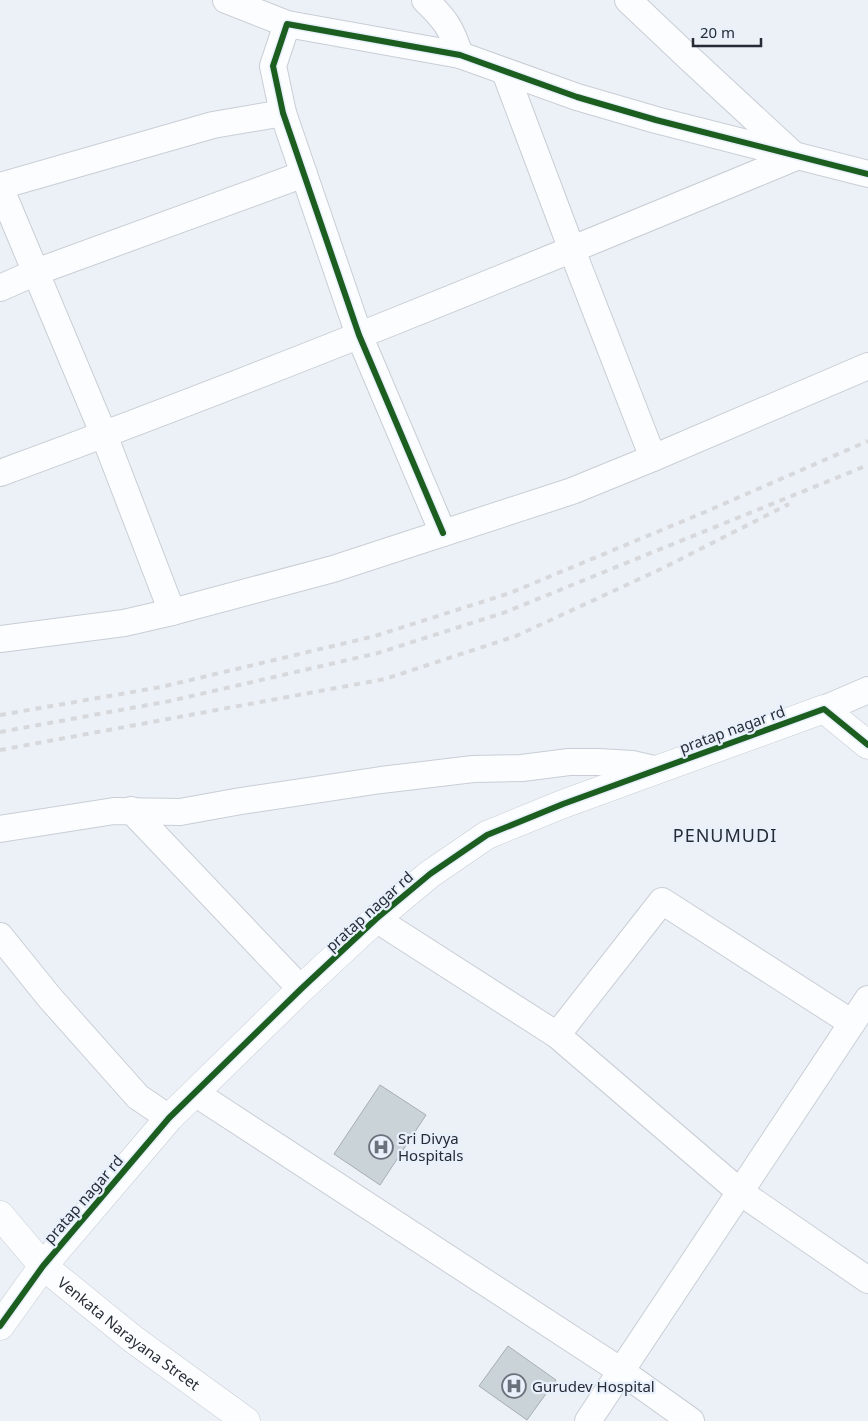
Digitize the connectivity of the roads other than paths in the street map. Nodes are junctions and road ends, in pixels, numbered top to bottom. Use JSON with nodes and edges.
{"nodes":[{"id":1,"x":226,"y":0,"type":"edge"},
{"id":2,"x":425,"y":0,"type":"edge"},
{"id":3,"x":628,"y":0,"type":"edge"},
{"id":4,"x":287,"y":24,"type":"junction"},
{"id":5,"x":460,"y":55,"type":"junction"},
{"id":6,"x":505,"y":72,"type":"junction"},
{"id":7,"x":284,"y":113,"type":"junction"},
{"id":8,"x":796,"y":156,"type":"junction"},
{"id":9,"x":304,"y":174,"type":"junction"},
{"id":10,"x":868,"y":174,"type":"edge"},
{"id":11,"x":0,"y":186,"type":"edge"},
{"id":12,"x":572,"y":250,"type":"junction"},
{"id":13,"x":36,"y":272,"type":"junction"},
{"id":14,"x":0,"y":288,"type":"edge"},
{"id":15,"x":359,"y":334,"type":"junction"},
{"id":16,"x":868,"y":366,"type":"edge"},
{"id":17,"x":104,"y":435,"type":"junction"},
{"id":18,"x":653,"y":458,"type":"junction"},
{"id":19,"x":0,"y":473,"type":"edge"},
{"id":20,"x":443,"y":533,"type":"junction"},
{"id":21,"x":172,"y":612,"type":"junction"},
{"id":22,"x":0,"y":639,"type":"edge"},
{"id":23,"x":868,"y":690,"type":"edge"},
{"id":24,"x":824,"y":709,"type":"junction"},
{"id":25,"x":868,"y":745,"type":"edge"},
{"id":26,"x":658,"y":770,"type":"junction"},
{"id":27,"x":131,"y":810,"type":"junction"},
{"id":28,"x":0,"y":829,"type":"edge"},
{"id":29,"x":376,"y":919,"type":"junction"},
{"id":30,"x":0,"y":936,"type":"edge"},
{"id":31,"x":301,"y":989,"type":"junction"},
{"id":32,"x":868,"y":999,"type":"edge"},
{"id":33,"x":852,"y":1023,"type":"junction"},
{"id":34,"x":557,"y":1035,"type":"junction"},
{"id":35,"x":195,"y":1093,"type":"junction"},
{"id":36,"x":169,"y":1118,"type":"junction"},
{"id":37,"x":740,"y":1192,"type":"junction"},
{"id":38,"x":4,"y":1228,"type":"edge"},
{"id":39,"x":43,"y":1266,"type":"junction"},
{"id":40,"x":868,"y":1280,"type":"edge"},
{"id":41,"x":0,"y":1326,"type":"edge"},
{"id":42,"x":620,"y":1371,"type":"junction"},
{"id":43,"x":246,"y":1421,"type":"edge"},
{"id":44,"x":588,"y":1421,"type":"edge"},
{"id":45,"x":691,"y":1421,"type":"edge"}],
"edges":[{"from":1,"to":4,"type":"street"},
{"from":2,"to":5,"type":"street"},
{"from":3,"to":8,"type":"street"},
{"from":4,"to":5,"type":"street"},
{"from":4,"to":7,"type":"street"},
{"from":5,"to":6,"type":"street"},
{"from":6,"to":8,"type":"street"},
{"from":6,"to":12,"type":"street"},
{"from":7,"to":9,"type":"street"},
{"from":7,"to":11,"type":"street"},
{"from":8,"to":10,"type":"street"},
{"from":8,"to":12,"type":"street"},
{"from":9,"to":13,"type":"street"},
{"from":9,"to":15,"type":"street"},
{"from":11,"to":13,"type":"street"},
{"from":12,"to":15,"type":"street"},
{"from":12,"to":18,"type":"street"},
{"from":13,"to":14,"type":"street"},
{"from":13,"to":17,"type":"street"},
{"from":15,"to":17,"type":"street"},
{"from":15,"to":20,"type":"street"},
{"from":16,"to":18,"type":"street"},
{"from":17,"to":19,"type":"street"},
{"from":17,"to":21,"type":"street"},
{"from":18,"to":20,"type":"street"},
{"from":20,"to":21,"type":"street"},
{"from":21,"to":22,"type":"street"},
{"from":23,"to":24,"type":"street"},
{"from":24,"to":25,"type":"street"},
{"from":24,"to":26,"type":"street","name":"pratap nagar rd"},
{"from":26,"to":27,"type":"street"},
{"from":26,"to":29,"type":"street","name":"pratap nagar rd"},
{"from":27,"to":28,"type":"street"},
{"from":27,"to":31,"type":"street"},
{"from":29,"to":31,"type":"street","name":"pratap nagar rd"},
{"from":29,"to":34,"type":"street"},
{"from":30,"to":36,"type":"street"},
{"from":31,"to":35,"type":"street","name":"pratap nagar rd"},
{"from":32,"to":33,"type":"street"},
{"from":33,"to":34,"type":"street"},
{"from":33,"to":37,"type":"street"},
{"from":34,"to":37,"type":"street"},
{"from":35,"to":36,"type":"street","name":"pratap nagar rd"},
{"from":35,"to":42,"type":"street"},
{"from":36,"to":39,"type":"street","name":"pratap nagar rd"},
{"from":37,"to":40,"type":"street"},
{"from":37,"to":42,"type":"street"},
{"from":38,"to":39,"type":"street","name":"Venkata Narayana Street"},
{"from":39,"to":41,"type":"street","name":"pratap nagar rd"},
{"from":39,"to":43,"type":"street","name":"Venkata Narayana Street"},
{"from":42,"to":44,"type":"street"},
{"from":42,"to":45,"type":"street"}]}
